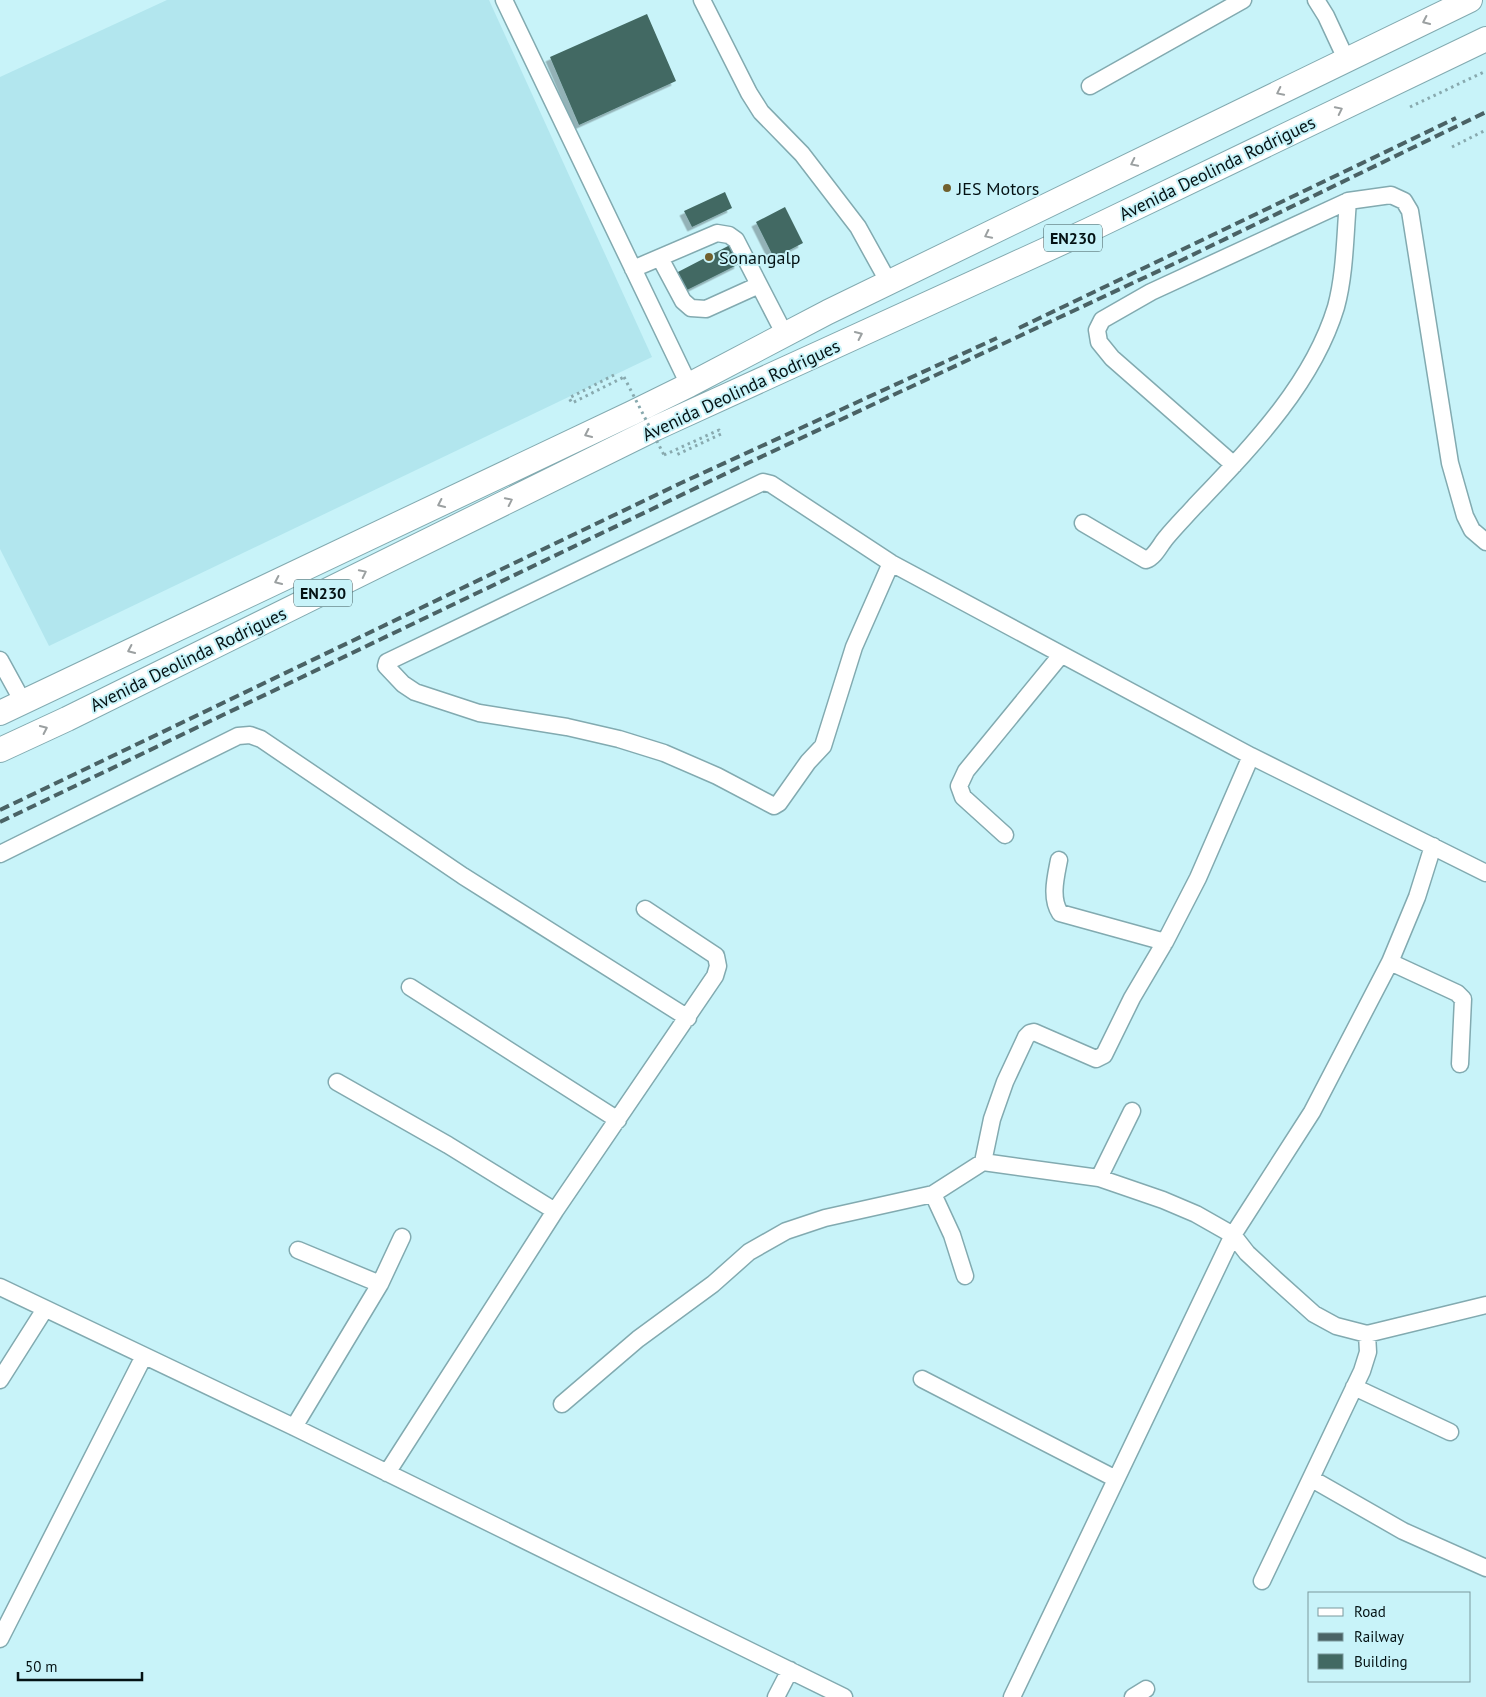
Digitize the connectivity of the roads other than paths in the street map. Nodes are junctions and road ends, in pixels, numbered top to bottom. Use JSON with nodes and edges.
{"nodes":[{"id":1,"x":504,"y":0,"type":"edge"},
{"id":2,"x":702,"y":0,"type":"edge"},
{"id":3,"x":1243,"y":0,"type":"edge"},
{"id":4,"x":1316,"y":0,"type":"edge"},
{"id":5,"x":1470,"y":0,"type":"edge"},
{"id":6,"x":1486,"y":39,"type":"edge"},
{"id":7,"x":1346,"y":59,"type":"junction"},
{"id":8,"x":1090,"y":86,"type":"dead end"},
{"id":9,"x":1348,"y":201,"type":"junction"},
{"id":10,"x":660,"y":258,"type":"junction"},
{"id":11,"x":633,"y":269,"type":"junction"},
{"id":12,"x":889,"y":283,"type":"junction"},
{"id":13,"x":759,"y":285,"type":"junction"},
{"id":14,"x":785,"y":334,"type":"junction"},
{"id":15,"x":689,"y":385,"type":"junction"},
{"id":16,"x":1234,"y":465,"type":"junction"},
{"id":17,"x":1083,"y":523,"type":"dead end"},
{"id":18,"x":1486,"y":542,"type":"edge"},
{"id":19,"x":891,"y":563,"type":"junction"},
{"id":20,"x":1061,"y":655,"type":"junction"},
{"id":21,"x":0,"y":660,"type":"edge"},
{"id":22,"x":23,"y":702,"type":"junction"},
{"id":23,"x":0,"y":712,"type":"edge"},
{"id":24,"x":0,"y":750,"type":"edge"},
{"id":25,"x":1250,"y":756,"type":"junction"},
{"id":26,"x":1005,"y":835,"type":"dead end"},
{"id":27,"x":1433,"y":846,"type":"junction"},
{"id":28,"x":0,"y":854,"type":"edge"},
{"id":29,"x":1059,"y":860,"type":"dead end"},
{"id":30,"x":1486,"y":873,"type":"edge"},
{"id":31,"x":645,"y":909,"type":"dead end"},
{"id":32,"x":1165,"y":942,"type":"junction"},
{"id":33,"x":1390,"y":962,"type":"junction"},
{"id":34,"x":410,"y":987,"type":"dead end"},
{"id":35,"x":688,"y":1018,"type":"junction"},
{"id":36,"x":1460,"y":1064,"type":"dead end"},
{"id":37,"x":337,"y":1082,"type":"dead end"},
{"id":38,"x":1132,"y":1111,"type":"dead end"},
{"id":39,"x":618,"y":1120,"type":"junction"},
{"id":40,"x":983,"y":1162,"type":"junction"},
{"id":41,"x":1099,"y":1178,"type":"junction"},
{"id":42,"x":933,"y":1194,"type":"junction"},
{"id":43,"x":556,"y":1211,"type":"junction"},
{"id":44,"x":1233,"y":1234,"type":"junction"},
{"id":45,"x":402,"y":1237,"type":"dead end"},
{"id":46,"x":298,"y":1250,"type":"dead end"},
{"id":47,"x":965,"y":1276,"type":"dead end"},
{"id":48,"x":380,"y":1284,"type":"junction"},
{"id":49,"x":0,"y":1287,"type":"edge"},
{"id":50,"x":1486,"y":1305,"type":"edge"},
{"id":51,"x":45,"y":1309,"type":"junction"},
{"id":52,"x":1367,"y":1334,"type":"junction"},
{"id":53,"x":144,"y":1356,"type":"junction"},
{"id":54,"x":922,"y":1379,"type":"dead end"},
{"id":55,"x":0,"y":1380,"type":"edge"},
{"id":56,"x":1354,"y":1386,"type":"junction"},
{"id":57,"x":562,"y":1404,"type":"dead end"},
{"id":58,"x":294,"y":1427,"type":"junction"},
{"id":59,"x":1450,"y":1432,"type":"dead end"},
{"id":60,"x":387,"y":1473,"type":"junction"},
{"id":61,"x":1116,"y":1479,"type":"junction"},
{"id":62,"x":1312,"y":1479,"type":"junction"},
{"id":63,"x":1486,"y":1568,"type":"edge"},
{"id":64,"x":1262,"y":1581,"type":"dead end"},
{"id":65,"x":0,"y":1639,"type":"edge"},
{"id":66,"x":790,"y":1670,"type":"junction"},
{"id":67,"x":776,"y":1697,"type":"edge"},
{"id":68,"x":844,"y":1697,"type":"edge"},
{"id":69,"x":1012,"y":1697,"type":"edge"}],
"edges":[{"from":1,"to":11,"type":"street"},
{"from":2,"to":12,"type":"street"},
{"from":3,"to":8,"type":"street"},
{"from":4,"to":7,"type":"street"},
{"from":5,"to":7,"type":"highway","name":"Avenida Deolinda Rodrigues","number":"EN230","one_way":true},
{"from":24,"to":6,"type":"highway","name":"Avenida Deolinda Rodrigues","number":"EN230","one_way":true},
{"from":7,"to":12,"type":"highway","name":"Avenida Deolinda Rodrigues","number":"EN230","one_way":true},
{"from":9,"to":16,"type":"street"},
{"from":9,"to":16,"type":"street"},
{"from":9,"to":18,"type":"street"},
{"from":10,"to":11,"type":"street"},
{"from":10,"to":13,"type":"street"},
{"from":10,"to":13,"type":"street"},
{"from":11,"to":15,"type":"street"},
{"from":12,"to":14,"type":"highway","name":"Avenida Deolinda Rodrigues","number":"EN230"},
{"from":13,"to":14,"type":"street"},
{"from":14,"to":15,"type":"highway","name":"Avenida Deolinda Rodrigues","number":"EN230"},
{"from":15,"to":22,"type":"highway","name":"Avenida Deolinda Rodrigues","number":"EN230","one_way":true},
{"from":16,"to":17,"type":"street"},
{"from":19,"to":19,"type":"street"},
{"from":19,"to":20,"type":"street"},
{"from":20,"to":25,"type":"street"},
{"from":20,"to":26,"type":"street"},
{"from":21,"to":22,"type":"street"},
{"from":22,"to":23,"type":"highway","name":"Avenida Deolinda Rodrigues","number":"EN230"},
{"from":25,"to":27,"type":"street"},
{"from":25,"to":32,"type":"street"},
{"from":27,"to":30,"type":"street"},
{"from":27,"to":33,"type":"street"},
{"from":28,"to":35,"type":"street"},
{"from":29,"to":32,"type":"street"},
{"from":31,"to":35,"type":"street"},
{"from":32,"to":40,"type":"street"},
{"from":33,"to":36,"type":"street"},
{"from":33,"to":44,"type":"street"},
{"from":34,"to":39,"type":"street"},
{"from":35,"to":39,"type":"street"},
{"from":37,"to":43,"type":"street"},
{"from":38,"to":41,"type":"street"},
{"from":39,"to":43,"type":"street"},
{"from":40,"to":41,"type":"street"},
{"from":40,"to":42,"type":"street"},
{"from":41,"to":44,"type":"street"},
{"from":42,"to":47,"type":"street"},
{"from":42,"to":57,"type":"street"},
{"from":43,"to":60,"type":"street"},
{"from":44,"to":52,"type":"street"},
{"from":44,"to":61,"type":"street"},
{"from":45,"to":48,"type":"street"},
{"from":46,"to":48,"type":"street"},
{"from":48,"to":58,"type":"street"},
{"from":49,"to":51,"type":"street"},
{"from":50,"to":52,"type":"street"},
{"from":51,"to":53,"type":"street"},
{"from":51,"to":55,"type":"street"},
{"from":52,"to":56,"type":"street"},
{"from":53,"to":58,"type":"street"},
{"from":53,"to":65,"type":"street"},
{"from":54,"to":61,"type":"street"},
{"from":56,"to":59,"type":"street"},
{"from":56,"to":62,"type":"street"},
{"from":58,"to":60,"type":"street"},
{"from":60,"to":66,"type":"street"},
{"from":61,"to":69,"type":"street"},
{"from":62,"to":63,"type":"street"},
{"from":62,"to":64,"type":"street"},
{"from":66,"to":67,"type":"street"},
{"from":66,"to":68,"type":"street"}]}
